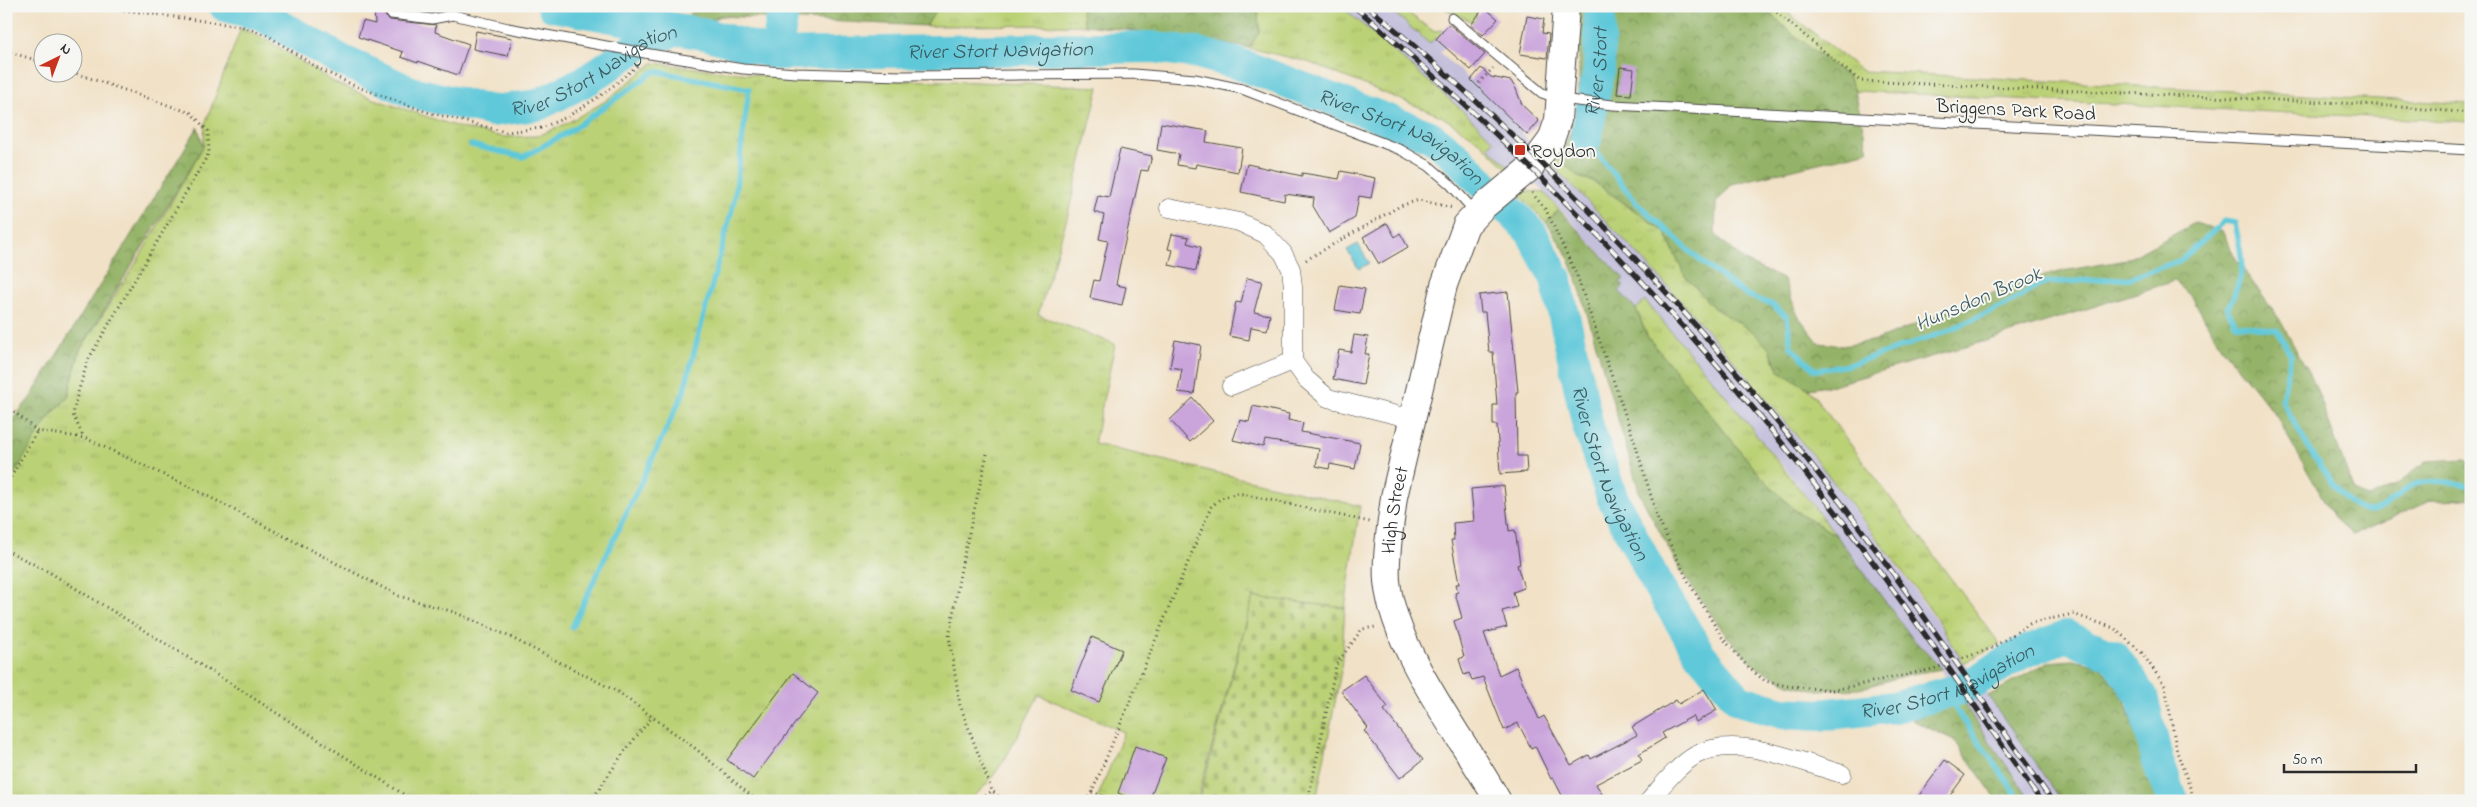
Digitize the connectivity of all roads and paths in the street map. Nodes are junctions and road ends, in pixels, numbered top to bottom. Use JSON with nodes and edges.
{"nodes":[{"id":1,"x":94,"y":6,"type":"edge"},
{"id":2,"x":1566,"y":6,"type":"edge"},
{"id":3,"x":1769,"y":6,"type":"edge"},
{"id":4,"x":452,"y":10,"type":"edge"},
{"id":5,"x":391,"y":14,"type":"dead end"},
{"id":6,"x":1452,"y":18,"type":"dead end"},
{"id":7,"x":6,"y":51,"type":"edge"},
{"id":8,"x":650,"y":54,"type":"junction"},
{"id":9,"x":32,"y":59,"type":"edge"},
{"id":10,"x":1502,"y":59,"type":"junction"},
{"id":11,"x":82,"y":76,"type":"edge"},
{"id":12,"x":1479,"y":83,"type":"dead end"},
{"id":13,"x":1571,"y":100,"type":"junction"},
{"id":14,"x":2471,"y":114,"type":"edge"},
{"id":15,"x":2471,"y":150,"type":"edge"},
{"id":16,"x":1518,"y":178,"type":"junction"},
{"id":17,"x":1170,"y":208,"type":"dead end"},
{"id":18,"x":1479,"y":210,"type":"junction"},
{"id":19,"x":1291,"y":269,"type":"junction"},
{"id":20,"x":1293,"y":361,"type":"junction"},
{"id":21,"x":1231,"y":386,"type":"dead end"},
{"id":22,"x":6,"y":405,"type":"edge"},
{"id":23,"x":1412,"y":419,"type":"junction"},
{"id":24,"x":37,"y":431,"type":"junction"},
{"id":25,"x":85,"y":438,"type":"junction"},
{"id":26,"x":987,"y":454,"type":"dead end"},
{"id":27,"x":6,"y":486,"type":"edge"},
{"id":28,"x":1390,"y":526,"type":"junction"},
{"id":29,"x":6,"y":550,"type":"edge"},
{"id":30,"x":1397,"y":625,"type":"junction"},
{"id":31,"x":652,"y":717,"type":"junction"},
{"id":32,"x":1842,"y":774,"type":"dead end"},
{"id":33,"x":992,"y":791,"type":"junction"},
{"id":34,"x":1092,"y":792,"type":"junction"},
{"id":35,"x":414,"y":801,"type":"edge"},
{"id":36,"x":590,"y":801,"type":"edge"},
{"id":37,"x":757,"y":801,"type":"edge"},
{"id":38,"x":977,"y":801,"type":"edge"},
{"id":39,"x":1004,"y":801,"type":"edge"},
{"id":40,"x":1085,"y":801,"type":"edge"},
{"id":41,"x":1115,"y":801,"type":"edge"},
{"id":42,"x":1308,"y":801,"type":"edge"},
{"id":43,"x":1498,"y":801,"type":"edge"},
{"id":44,"x":1649,"y":801,"type":"edge"},
{"id":45,"x":2195,"y":801,"type":"edge"}],
"edges":[{"from":1,"to":8,"type":"path"},
{"from":2,"to":13,"type":"main road","name":"High Street"},
{"from":3,"to":14,"type":"path"},
{"from":4,"to":5,"type":"lane"},
{"from":4,"to":8,"type":"lane"},
{"from":6,"to":10,"type":"lane","name":"Briggens Park Road"},
{"from":7,"to":9,"type":"path"},
{"from":8,"to":18,"type":"lane"},
{"from":10,"to":12,"type":"path"},
{"from":10,"to":13,"type":"lane","name":"Briggens Park Road"},
{"from":11,"to":25,"type":"path"},
{"from":13,"to":15,"type":"lane","name":"Briggens Park Road"},
{"from":13,"to":16,"type":"main road","name":"High Street"},
{"from":16,"to":18,"type":"main road","name":"High Street"},
{"from":16,"to":45,"type":"path"},
{"from":17,"to":19,"type":"street"},
{"from":18,"to":19,"type":"path"},
{"from":18,"to":23,"type":"main road","name":"High Street"},
{"from":19,"to":20,"type":"street"},
{"from":20,"to":21,"type":"street"},
{"from":20,"to":23,"type":"street"},
{"from":22,"to":24,"type":"path"},
{"from":23,"to":28,"type":"main road","name":"High Street"},
{"from":24,"to":25,"type":"path"},
{"from":24,"to":27,"type":"path"},
{"from":25,"to":31,"type":"path"},
{"from":26,"to":33,"type":"path"},
{"from":28,"to":30,"type":"main road","name":"High Street"},
{"from":28,"to":34,"type":"path"},
{"from":29,"to":35,"type":"path"},
{"from":30,"to":42,"type":"path"},
{"from":30,"to":43,"type":"main road","name":"High Street"},
{"from":31,"to":36,"type":"path"},
{"from":31,"to":37,"type":"path"},
{"from":32,"to":44,"type":"street"},
{"from":33,"to":38,"type":"path"},
{"from":33,"to":39,"type":"path"},
{"from":34,"to":40,"type":"path"},
{"from":34,"to":41,"type":"path"}]}
